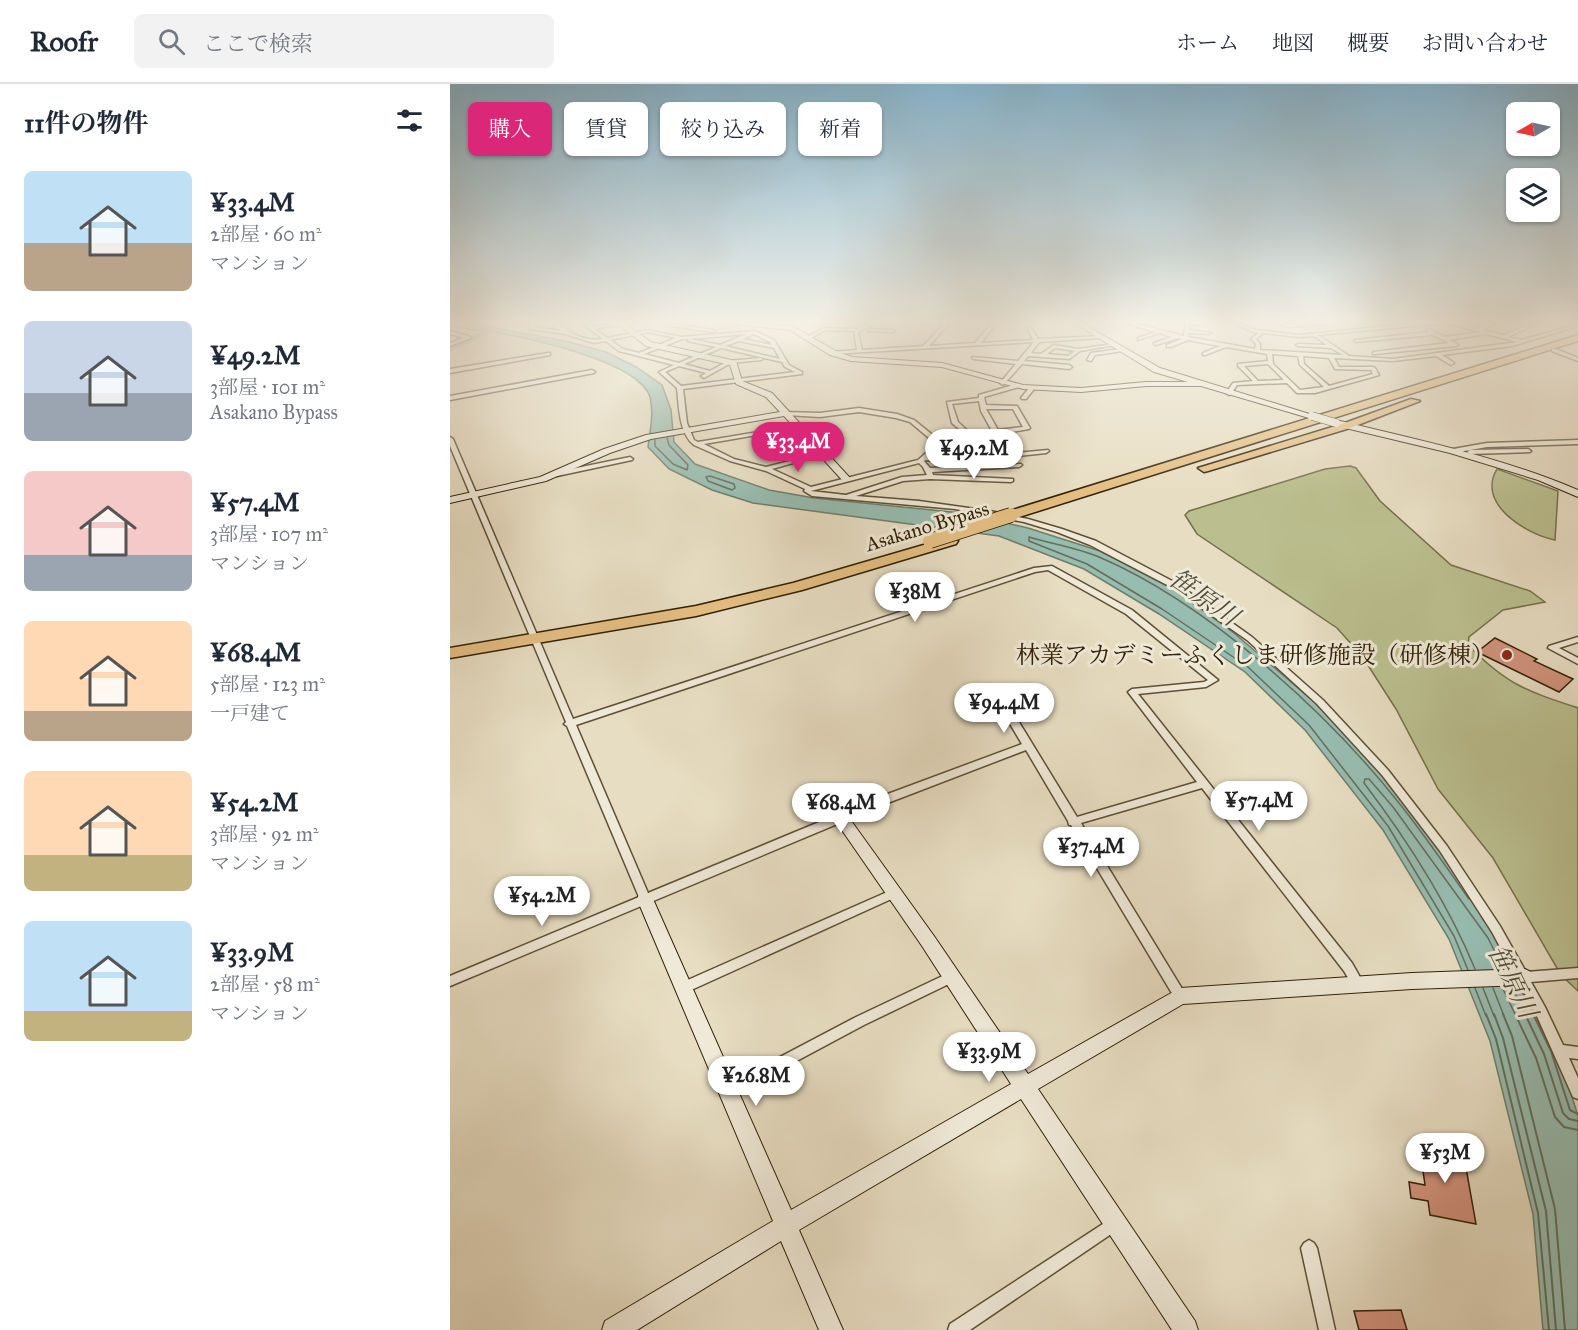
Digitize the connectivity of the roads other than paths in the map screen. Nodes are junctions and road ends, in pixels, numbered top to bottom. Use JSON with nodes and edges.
{"nodes":[{"id":1,"x":553,"y":379,"type":"edge"},
{"id":2,"x":670,"y":379,"type":"edge"},
{"id":3,"x":705,"y":379,"type":"edge"},
{"id":4,"x":758,"y":379,"type":"edge"},
{"id":5,"x":991,"y":379,"type":"edge"},
{"id":6,"x":1006,"y":379,"type":"edge"},
{"id":7,"x":1184,"y":379,"type":"edge"},
{"id":8,"x":1253,"y":379,"type":"edge"},
{"id":9,"x":1318,"y":379,"type":"edge"},
{"id":10,"x":1360,"y":379,"type":"edge"},
{"id":11,"x":1433,"y":379,"type":"edge"},
{"id":12,"x":1447,"y":379,"type":"edge"},
{"id":13,"x":1460,"y":379,"type":"edge"},
{"id":14,"x":1466,"y":379,"type":"edge"},
{"id":15,"x":738,"y":381,"type":"junction"},
{"id":16,"x":1289,"y":381,"type":"joint"},
{"id":17,"x":1353,"y":381,"type":"joint"},
{"id":18,"x":1003,"y":383,"type":"junction"},
{"id":19,"x":1257,"y":383,"type":"junction"},
{"id":20,"x":706,"y":384,"type":"junction"},
{"id":21,"x":1198,"y":384,"type":"junction"},
{"id":22,"x":1017,"y":386,"type":"junction"},
{"id":23,"x":680,"y":388,"type":"junction"},
{"id":24,"x":1032,"y":388,"type":"junction"},
{"id":25,"x":1328,"y":388,"type":"junction"},
{"id":26,"x":1229,"y":393,"type":"junction"},
{"id":27,"x":450,"y":398,"type":"edge"},
{"id":28,"x":1024,"y":398,"type":"dead end"},
{"id":29,"x":981,"y":399,"type":"junction"},
{"id":30,"x":982,"y":407,"type":"junction"},
{"id":31,"x":786,"y":412,"type":"junction"},
{"id":32,"x":1306,"y":415,"type":"junction"},
{"id":33,"x":737,"y":421,"type":"junction"},
{"id":34,"x":1341,"y":424,"type":"junction"},
{"id":35,"x":798,"y":426,"type":"junction"},
{"id":36,"x":688,"y":430,"type":"junction"},
{"id":37,"x":997,"y":434,"type":"junction"},
{"id":38,"x":748,"y":436,"type":"junction"},
{"id":39,"x":450,"y":439,"type":"edge"},
{"id":40,"x":1576,"y":442,"type":"edge"},
{"id":41,"x":696,"y":444,"type":"junction"},
{"id":42,"x":1041,"y":444,"type":"dead end"},
{"id":43,"x":1046,"y":451,"type":"junction"},
{"id":44,"x":823,"y":453,"type":"junction"},
{"id":45,"x":1458,"y":453,"type":"junction"},
{"id":46,"x":1051,"y":458,"type":"dead end"},
{"id":47,"x":630,"y":459,"type":"dead end"},
{"id":48,"x":923,"y":460,"type":"junction"},
{"id":49,"x":1019,"y":465,"type":"dead end"},
{"id":50,"x":766,"y":469,"type":"junction"},
{"id":51,"x":928,"y":473,"type":"junction"},
{"id":52,"x":557,"y":474,"type":"junction"},
{"id":53,"x":842,"y":479,"type":"junction"},
{"id":54,"x":1011,"y":480,"type":"dead end"},
{"id":55,"x":810,"y":489,"type":"junction"},
{"id":56,"x":1578,"y":494,"type":"edge"},
{"id":57,"x":473,"y":495,"type":"junction"},
{"id":58,"x":850,"y":495,"type":"junction"},
{"id":59,"x":450,"y":500,"type":"edge"},
{"id":60,"x":1021,"y":518,"type":"junction"},
{"id":61,"x":936,"y":542,"type":"junction"},
{"id":62,"x":534,"y":635,"type":"junction"},
{"id":63,"x":1578,"y":639,"type":"edge"},
{"id":64,"x":450,"y":646,"type":"edge"},
{"id":65,"x":450,"y":653,"type":"edge"},
{"id":66,"x":1578,"y":661,"type":"edge"},
{"id":67,"x":1006,"y":709,"type":"dead end"},
{"id":68,"x":569,"y":724,"type":"junction"},
{"id":69,"x":1026,"y":746,"type":"junction"},
{"id":70,"x":1203,"y":784,"type":"junction"},
{"id":71,"x":842,"y":819,"type":"junction"},
{"id":72,"x":1073,"y":822,"type":"junction"},
{"id":73,"x":894,"y":893,"type":"junction"},
{"id":74,"x":645,"y":899,"type":"junction"},
{"id":75,"x":1578,"y":973,"type":"edge"},
{"id":76,"x":951,"y":977,"type":"junction"},
{"id":77,"x":1521,"y":977,"type":"junction"},
{"id":78,"x":450,"y":981,"type":"edge"},
{"id":79,"x":1359,"y":986,"type":"junction"},
{"id":80,"x":685,"y":987,"type":"junction"},
{"id":81,"x":1180,"y":996,"type":"junction"},
{"id":82,"x":1560,"y":1051,"type":"junction"},
{"id":83,"x":1578,"y":1053,"type":"edge"},
{"id":84,"x":1022,"y":1086,"type":"junction"},
{"id":85,"x":728,"y":1091,"type":"junction"},
{"id":86,"x":1578,"y":1094,"type":"edge"},
{"id":87,"x":1115,"y":1223,"type":"junction"},
{"id":88,"x":787,"y":1225,"type":"junction"},
{"id":89,"x":1309,"y":1248,"type":"dead end"},
{"id":90,"x":614,"y":1330,"type":"edge"},
{"id":91,"x":831,"y":1330,"type":"edge"},
{"id":92,"x":956,"y":1330,"type":"edge"},
{"id":93,"x":1186,"y":1330,"type":"edge"},
{"id":94,"x":1327,"y":1330,"type":"edge"}],
"edges":[{"from":1,"to":27,"type":"street"},
{"from":2,"to":23,"type":"street"},
{"from":3,"to":20,"type":"street"},
{"from":4,"to":15,"type":"street"},
{"from":5,"to":18,"type":"street"},
{"from":6,"to":18,"type":"street"},
{"from":7,"to":21,"type":"street"},
{"from":8,"to":19,"type":"street"},
{"from":9,"to":25,"type":"street"},
{"from":10,"to":17,"type":"street"},
{"from":11,"to":32,"type":"highway"},
{"from":12,"to":60,"type":"highway","name":"Asakano Bypass"},
{"from":13,"to":60,"type":"highway","name":"Asakano Bypass"},
{"from":14,"to":34,"type":"highway"},
{"from":15,"to":20,"type":"street"},
{"from":15,"to":31,"type":"street"},
{"from":16,"to":19,"type":"street"},
{"from":16,"to":25,"type":"street"},
{"from":17,"to":25,"type":"street"},
{"from":18,"to":22,"type":"street"},
{"from":19,"to":26,"type":"street"},
{"from":20,"to":23,"type":"street"},
{"from":21,"to":24,"type":"street"},
{"from":21,"to":26,"type":"street"},
{"from":22,"to":24,"type":"street"},
{"from":22,"to":29,"type":"street"},
{"from":23,"to":36,"type":"street"},
{"from":24,"to":28,"type":"street"},
{"from":26,"to":32,"type":"street"},
{"from":29,"to":30,"type":"street"},
{"from":29,"to":37,"type":"street"},
{"from":30,"to":37,"type":"street"},
{"from":30,"to":37,"type":"street"},
{"from":31,"to":33,"type":"street"},
{"from":31,"to":35,"type":"street"},
{"from":31,"to":48,"type":"street"},
{"from":32,"to":34,"type":"street","bridge":true},
{"from":32,"to":60,"type":"highway"},
{"from":33,"to":36,"type":"street"},
{"from":33,"to":38,"type":"street"},
{"from":34,"to":45,"type":"street"},
{"from":34,"to":60,"type":"highway"},
{"from":35,"to":38,"type":"street"},
{"from":35,"to":44,"type":"street"},
{"from":36,"to":41,"type":"street"},
{"from":36,"to":52,"type":"street"},
{"from":38,"to":41,"type":"street"},
{"from":39,"to":57,"type":"street"},
{"from":40,"to":45,"type":"street"},
{"from":41,"to":50,"type":"street"},
{"from":42,"to":43,"type":"street"},
{"from":43,"to":46,"type":"street"},
{"from":43,"to":48,"type":"street"},
{"from":44,"to":50,"type":"street"},
{"from":44,"to":53,"type":"street"},
{"from":45,"to":56,"type":"street"},
{"from":47,"to":52,"type":"street"},
{"from":48,"to":51,"type":"street"},
{"from":48,"to":53,"type":"street"},
{"from":49,"to":51,"type":"street"},
{"from":50,"to":55,"type":"street"},
{"from":51,"to":54,"type":"street"},
{"from":51,"to":58,"type":"street"},
{"from":52,"to":57,"type":"street"},
{"from":53,"to":55,"type":"street"},
{"from":53,"to":58,"type":"street"},
{"from":55,"to":58,"type":"street"},
{"from":57,"to":59,"type":"street"},
{"from":57,"to":62,"type":"street"},
{"from":58,"to":77,"type":"street"},
{"from":60,"to":61,"type":"highway","name":"Asakano Bypass","bridge":true},
{"from":60,"to":61,"type":"highway","name":"Asakano Bypass"},
{"from":61,"to":62,"type":"highway","name":"Asakano Bypass"},
{"from":62,"to":64,"type":"highway","name":"Asakano Bypass"},
{"from":62,"to":65,"type":"highway","name":"Asakano Bypass"},
{"from":62,"to":68,"type":"street"},
{"from":63,"to":66,"type":"street"},
{"from":67,"to":69,"type":"street"},
{"from":68,"to":70,"type":"street"},
{"from":68,"to":74,"type":"street"},
{"from":69,"to":71,"type":"street"},
{"from":69,"to":72,"type":"street"},
{"from":70,"to":72,"type":"street"},
{"from":70,"to":79,"type":"street"},
{"from":71,"to":73,"type":"street"},
{"from":71,"to":74,"type":"street"},
{"from":72,"to":81,"type":"street"},
{"from":73,"to":76,"type":"street"},
{"from":73,"to":80,"type":"street"},
{"from":74,"to":78,"type":"street"},
{"from":74,"to":80,"type":"street"},
{"from":75,"to":77,"type":"street"},
{"from":76,"to":84,"type":"street"},
{"from":76,"to":85,"type":"street"},
{"from":77,"to":79,"type":"street"},
{"from":77,"to":82,"type":"street"},
{"from":79,"to":81,"type":"street"},
{"from":80,"to":85,"type":"street"},
{"from":81,"to":84,"type":"street"},
{"from":82,"to":83,"type":"street"},
{"from":82,"to":86,"type":"street"},
{"from":84,"to":87,"type":"street"},
{"from":84,"to":88,"type":"street"},
{"from":85,"to":88,"type":"street"},
{"from":87,"to":92,"type":"street"},
{"from":87,"to":93,"type":"street"},
{"from":88,"to":90,"type":"street"},
{"from":88,"to":91,"type":"street"},
{"from":89,"to":94,"type":"street"}]}
